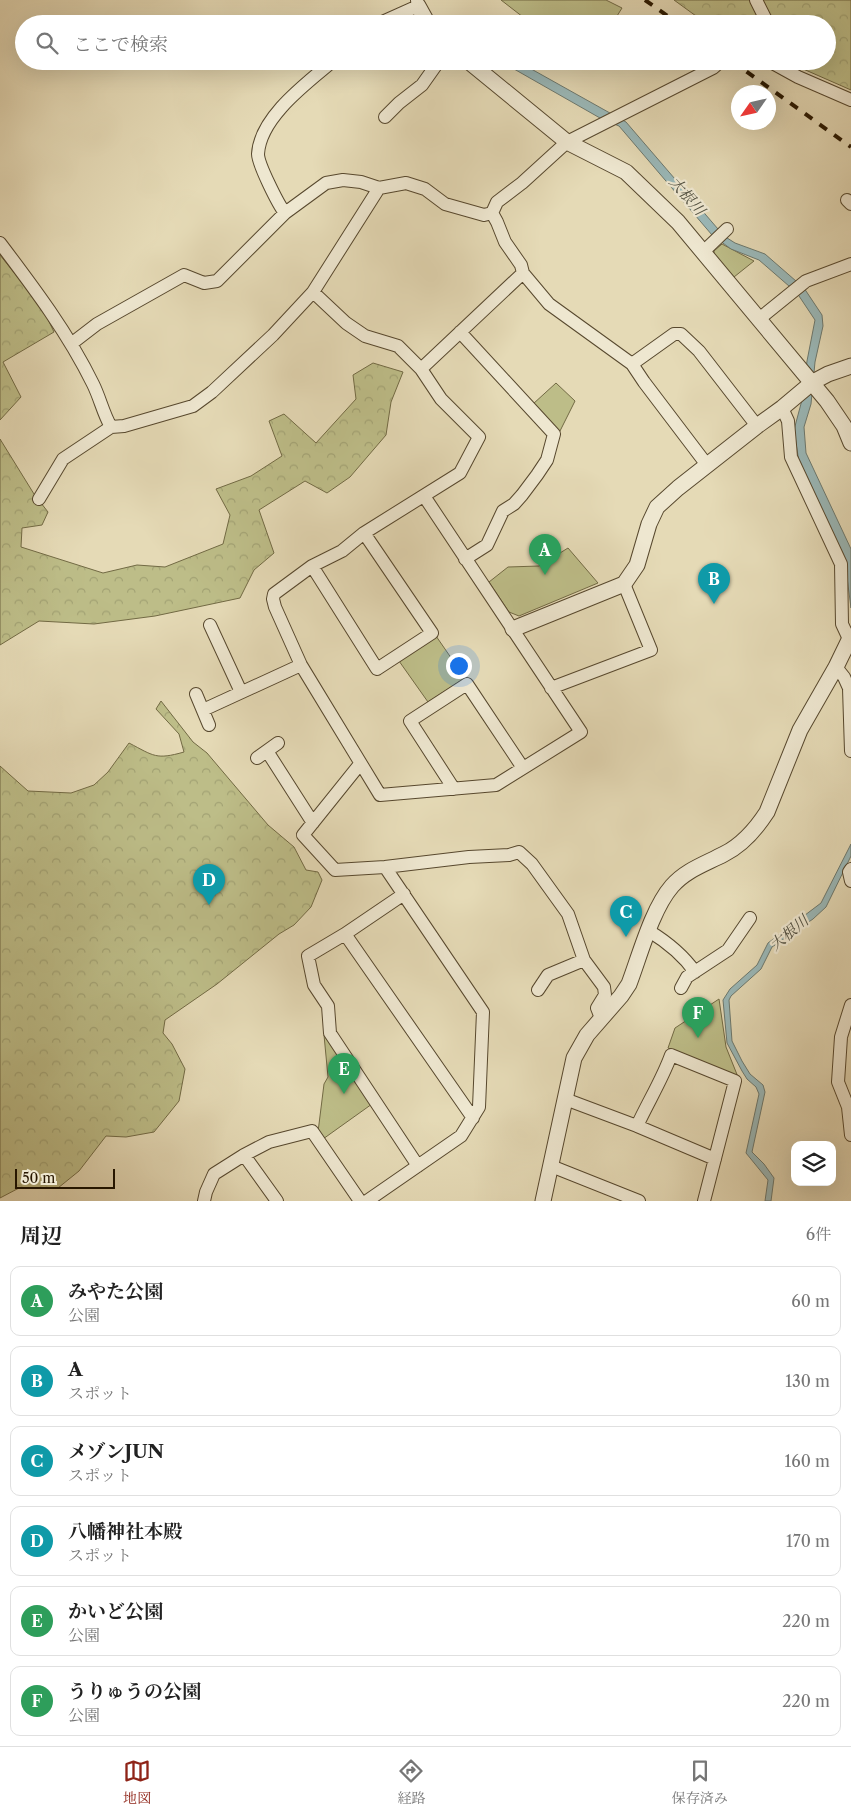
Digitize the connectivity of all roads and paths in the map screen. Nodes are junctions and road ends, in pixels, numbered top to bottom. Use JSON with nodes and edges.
{"nodes":[{"id":1,"x":756,"y":0,"type":"edge"},
{"id":2,"x":417,"y":3,"type":"edge"},
{"id":3,"x":394,"y":15,"type":"edge"},
{"id":4,"x":423,"y":15,"type":"edge"},
{"id":5,"x":764,"y":15,"type":"edge"},
{"id":6,"x":323,"y":70,"type":"edge"},
{"id":7,"x":433,"y":70,"type":"edge"},
{"id":8,"x":479,"y":70,"type":"edge"},
{"id":9,"x":709,"y":70,"type":"edge"},
{"id":10,"x":785,"y":70,"type":"edge"},
{"id":11,"x":794,"y":70,"type":"edge"},
{"id":12,"x":798,"y":77,"type":"junction"},
{"id":13,"x":851,"y":100,"type":"edge"},
{"id":14,"x":385,"y":117,"type":"dead end"},
{"id":15,"x":567,"y":142,"type":"junction"},
{"id":16,"x":379,"y":188,"type":"junction"},
{"id":17,"x":285,"y":213,"type":"junction"},
{"id":18,"x":492,"y":213,"type":"junction"},
{"id":19,"x":727,"y":229,"type":"dead end"},
{"id":20,"x":0,"y":243,"type":"edge"},
{"id":21,"x":703,"y":252,"type":"junction"},
{"id":22,"x":851,"y":264,"type":"edge"},
{"id":23,"x":523,"y":273,"type":"junction"},
{"id":24,"x":313,"y":292,"type":"junction"},
{"id":25,"x":759,"y":319,"type":"junction"},
{"id":26,"x":460,"y":332,"type":"junction"},
{"id":27,"x":70,"y":344,"type":"junction"},
{"id":28,"x":632,"y":364,"type":"junction"},
{"id":29,"x":851,"y":366,"type":"edge"},
{"id":30,"x":421,"y":369,"type":"junction"},
{"id":31,"x":812,"y":382,"type":"junction"},
{"id":32,"x":782,"y":408,"type":"junction"},
{"id":33,"x":757,"y":426,"type":"junction"},
{"id":34,"x":111,"y":427,"type":"junction"},
{"id":35,"x":851,"y":443,"type":"edge"},
{"id":36,"x":707,"y":465,"type":"junction"},
{"id":37,"x":424,"y":496,"type":"junction"},
{"id":38,"x":39,"y":499,"type":"dead end"},
{"id":39,"x":364,"y":533,"type":"junction"},
{"id":40,"x":465,"y":559,"type":"junction"},
{"id":41,"x":312,"y":566,"type":"junction"},
{"id":42,"x":624,"y":584,"type":"junction"},
{"id":43,"x":210,"y":625,"type":"dead end"},
{"id":44,"x":513,"y":629,"type":"junction"},
{"id":45,"x":850,"y":637,"type":"edge"},
{"id":46,"x":301,"y":664,"type":"junction"},
{"id":47,"x":836,"y":667,"type":"junction"},
{"id":48,"x":551,"y":688,"type":"junction"},
{"id":49,"x":241,"y":692,"type":"junction"},
{"id":50,"x":196,"y":694,"type":"dead end"},
{"id":51,"x":203,"y":710,"type":"junction"},
{"id":52,"x":209,"y":725,"type":"dead end"},
{"id":53,"x":278,"y":743,"type":"dead end"},
{"id":54,"x":851,"y":752,"type":"edge"},
{"id":55,"x":360,"y":764,"type":"junction"},
{"id":56,"x":523,"y":768,"type":"junction"},
{"id":57,"x":454,"y":790,"type":"junction"},
{"id":58,"x":313,"y":823,"type":"junction"},
{"id":59,"x":385,"y":867,"type":"junction"},
{"id":60,"x":851,"y":869,"type":"edge"},
{"id":61,"x":851,"y":882,"type":"edge"},
{"id":62,"x":404,"y":894,"type":"junction"},
{"id":63,"x":750,"y":918,"type":"dead end"},
{"id":64,"x":649,"y":931,"type":"junction"},
{"id":65,"x":345,"y":934,"type":"junction"},
{"id":66,"x":584,"y":960,"type":"junction"},
{"id":67,"x":695,"y":972,"type":"junction"},
{"id":68,"x":681,"y":988,"type":"dead end"},
{"id":69,"x":538,"y":990,"type":"dead end"},
{"id":70,"x":851,"y":1005,"type":"edge"},
{"id":71,"x":601,"y":1018,"type":"junction"},
{"id":72,"x":565,"y":1099,"type":"junction"},
{"id":73,"x":473,"y":1118,"type":"junction"},
{"id":74,"x":637,"y":1126,"type":"junction"},
{"id":75,"x":851,"y":1135,"type":"edge"},
{"id":76,"x":244,"y":1155,"type":"junction"},
{"id":77,"x":715,"y":1159,"type":"junction"},
{"id":78,"x":418,"y":1166,"type":"junction"},
{"id":79,"x":551,"y":1166,"type":"junction"},
{"id":80,"x":204,"y":1201,"type":"edge"},
{"id":81,"x":276,"y":1201,"type":"edge"},
{"id":82,"x":360,"y":1201,"type":"edge"},
{"id":83,"x":367,"y":1201,"type":"edge"},
{"id":84,"x":543,"y":1201,"type":"edge"},
{"id":85,"x":639,"y":1201,"type":"edge"},
{"id":86,"x":704,"y":1201,"type":"edge"}],
"edges":[{"from":1,"to":5,"type":"street"},
{"from":2,"to":3,"type":"street"},
{"from":2,"to":4,"type":"street"},
{"from":6,"to":17,"type":"street"},
{"from":7,"to":14,"type":"street"},
{"from":8,"to":15,"type":"street"},
{"from":9,"to":15,"type":"street"},
{"from":10,"to":12,"type":"street"},
{"from":11,"to":12,"type":"street"},
{"from":12,"to":13,"type":"street"},
{"from":15,"to":18,"type":"street"},
{"from":15,"to":21,"type":"street"},
{"from":16,"to":17,"type":"street"},
{"from":16,"to":18,"type":"street"},
{"from":16,"to":24,"type":"street"},
{"from":17,"to":27,"type":"street"},
{"from":18,"to":23,"type":"street"},
{"from":19,"to":21,"type":"street"},
{"from":20,"to":27,"type":"street"},
{"from":21,"to":25,"type":"street"},
{"from":22,"to":25,"type":"street"},
{"from":23,"to":26,"type":"street"},
{"from":23,"to":28,"type":"street"},
{"from":24,"to":30,"type":"street"},
{"from":24,"to":34,"type":"street"},
{"from":25,"to":31,"type":"street"},
{"from":26,"to":30,"type":"street"},
{"from":26,"to":40,"type":"street"},
{"from":27,"to":34,"type":"street"},
{"from":28,"to":33,"type":"street"},
{"from":28,"to":36,"type":"street"},
{"from":29,"to":31,"type":"street"},
{"from":30,"to":37,"type":"street"},
{"from":31,"to":32,"type":"street"},
{"from":31,"to":35,"type":"street"},
{"from":32,"to":33,"type":"street"},
{"from":32,"to":45,"type":"street"},
{"from":33,"to":36,"type":"street"},
{"from":34,"to":38,"type":"street"},
{"from":36,"to":42,"type":"street"},
{"from":37,"to":39,"type":"street"},
{"from":37,"to":40,"type":"street"},
{"from":39,"to":41,"type":"street"},
{"from":39,"to":41,"type":"street"},
{"from":40,"to":44,"type":"street"},
{"from":41,"to":46,"type":"street"},
{"from":42,"to":44,"type":"street"},
{"from":42,"to":48,"type":"street"},
{"from":43,"to":49,"type":"street"},
{"from":44,"to":48,"type":"street"},
{"from":45,"to":47,"type":"street"},
{"from":46,"to":49,"type":"street"},
{"from":46,"to":55,"type":"street"},
{"from":47,"to":54,"type":"street"},
{"from":47,"to":64,"type":"street"},
{"from":48,"to":56,"type":"street"},
{"from":49,"to":51,"type":"street"},
{"from":50,"to":51,"type":"street"},
{"from":51,"to":52,"type":"street"},
{"from":53,"to":58,"type":"street"},
{"from":55,"to":57,"type":"street"},
{"from":55,"to":58,"type":"street"},
{"from":56,"to":57,"type":"street"},
{"from":56,"to":57,"type":"street"},
{"from":58,"to":59,"type":"street"},
{"from":59,"to":62,"type":"street"},
{"from":59,"to":66,"type":"street"},
{"from":60,"to":61,"type":"street"},
{"from":62,"to":65,"type":"street"},
{"from":62,"to":73,"type":"street"},
{"from":63,"to":67,"type":"street"},
{"from":64,"to":67,"type":"street"},
{"from":64,"to":71,"type":"street"},
{"from":65,"to":73,"type":"street"},
{"from":65,"to":78,"type":"street"},
{"from":66,"to":69,"type":"street"},
{"from":66,"to":71,"type":"street"},
{"from":67,"to":68,"type":"street"},
{"from":70,"to":75,"type":"street"},
{"from":71,"to":72,"type":"street"},
{"from":72,"to":74,"type":"street"},
{"from":72,"to":79,"type":"street"},
{"from":73,"to":78,"type":"street"},
{"from":74,"to":77,"type":"street"},
{"from":74,"to":77,"type":"street"},
{"from":76,"to":80,"type":"street"},
{"from":76,"to":81,"type":"street"},
{"from":76,"to":82,"type":"street"},
{"from":77,"to":86,"type":"street"},
{"from":78,"to":83,"type":"street"},
{"from":79,"to":84,"type":"street"},
{"from":79,"to":85,"type":"street"}]}
